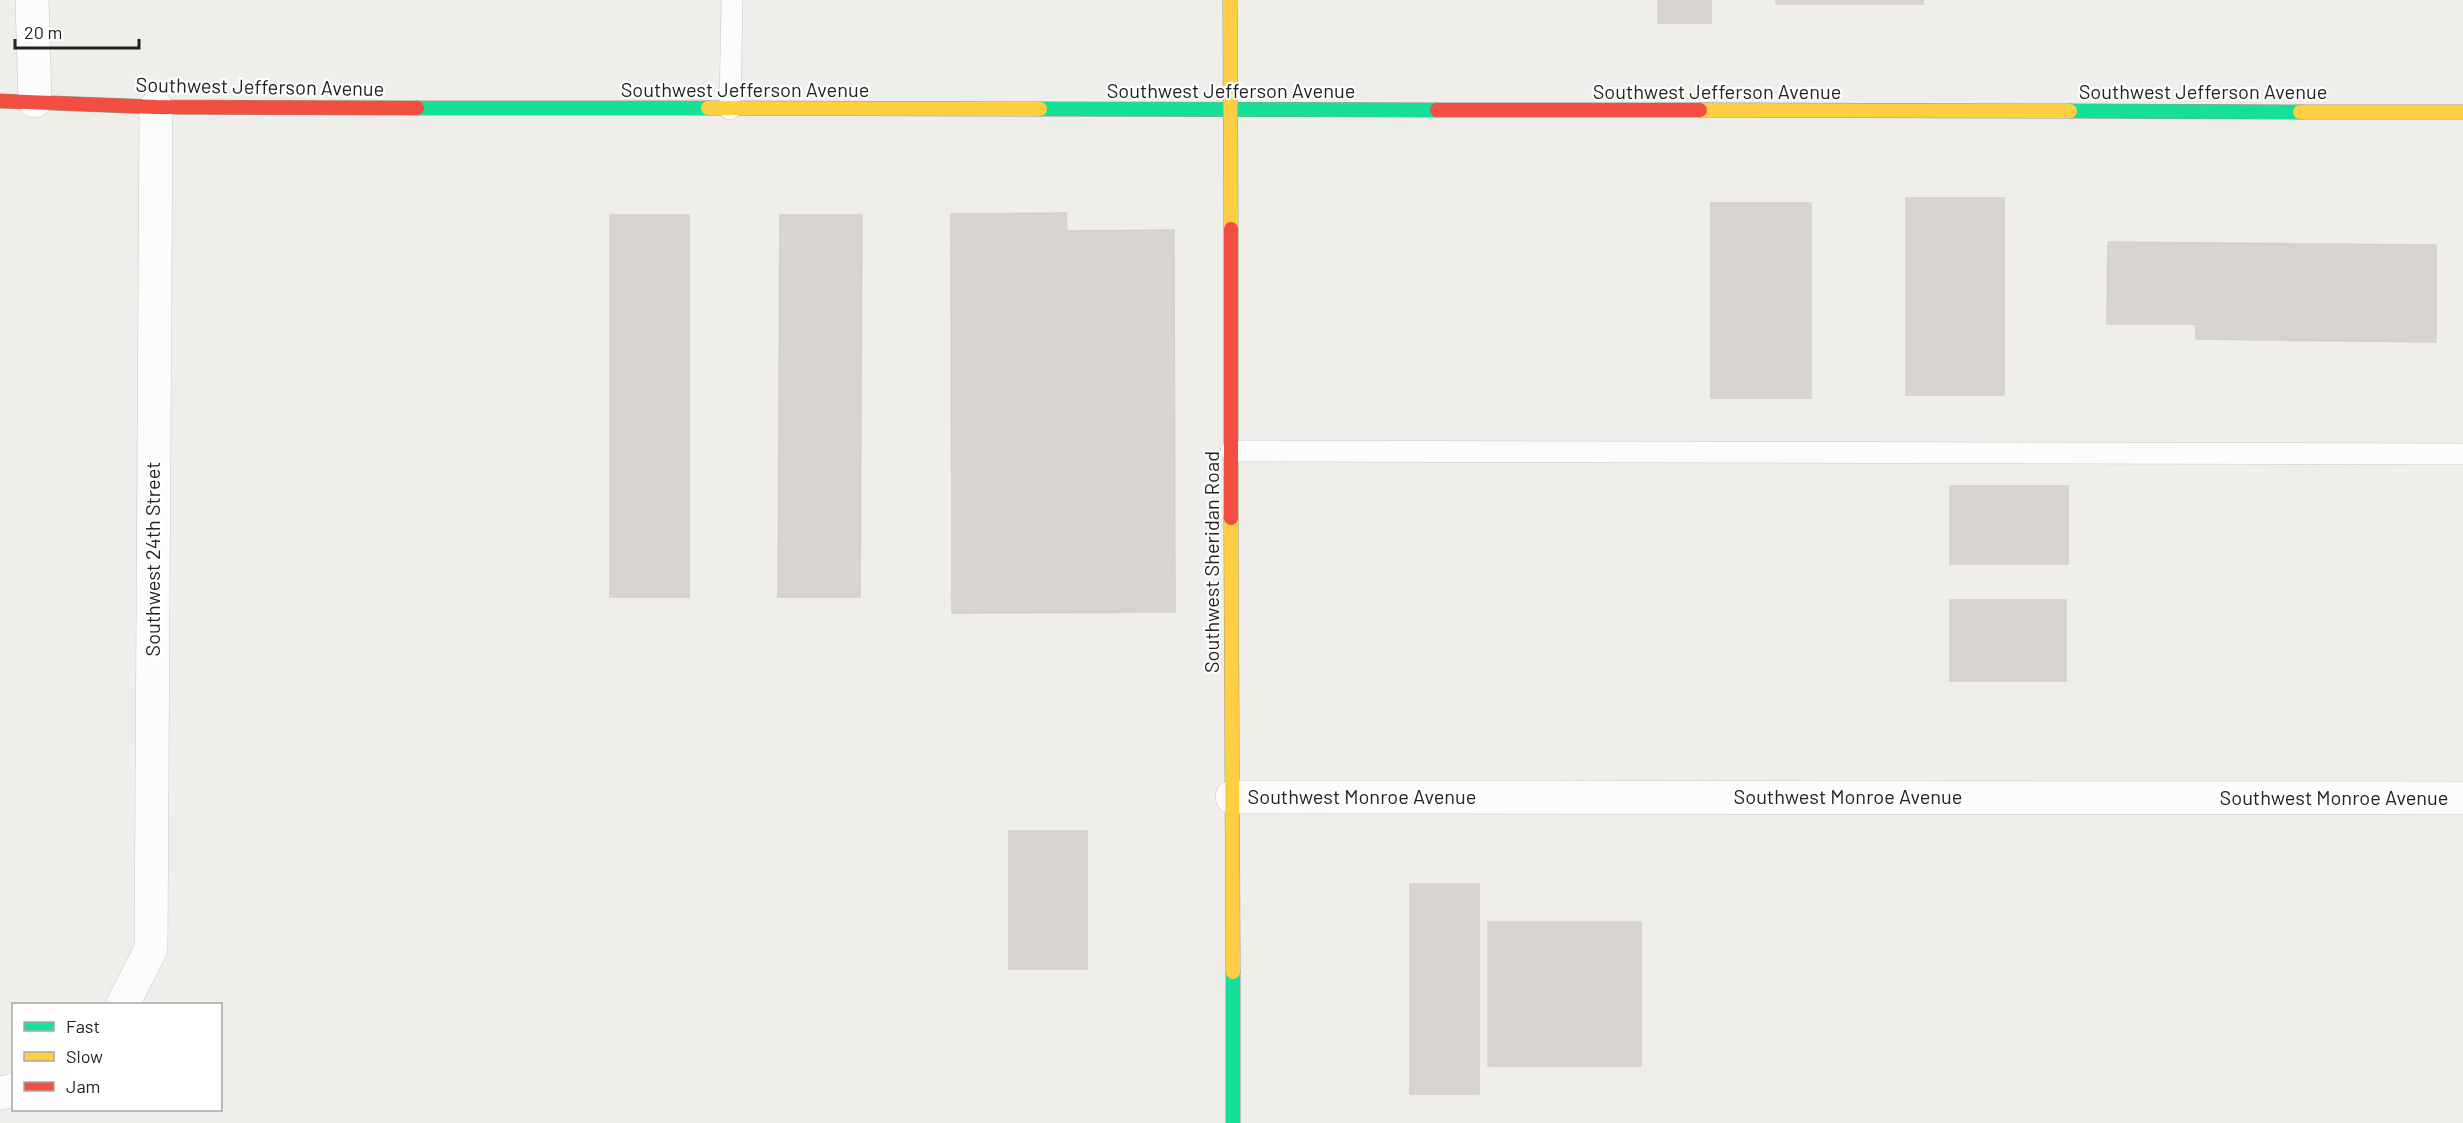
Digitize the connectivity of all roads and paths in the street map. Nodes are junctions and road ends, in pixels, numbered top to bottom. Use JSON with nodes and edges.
{"nodes":[{"id":1,"x":32,"y":0,"type":"edge"},
{"id":2,"x":732,"y":0,"type":"edge"},
{"id":3,"x":1230,"y":0,"type":"edge"},
{"id":4,"x":0,"y":101,"type":"edge"},
{"id":5,"x":34,"y":101,"type":"junction"},
{"id":6,"x":156,"y":107,"type":"junction"},
{"id":7,"x":730,"y":109,"type":"junction"},
{"id":8,"x":1230,"y":111,"type":"junction"},
{"id":9,"x":2463,"y":112,"type":"edge"},
{"id":10,"x":1231,"y":451,"type":"junction"},
{"id":11,"x":2463,"y":454,"type":"edge"},
{"id":12,"x":1232,"y":797,"type":"junction"},
{"id":13,"x":2463,"y":798,"type":"edge"},
{"id":14,"x":124,"y":1003,"type":"edge"},
{"id":15,"x":1233,"y":1123,"type":"edge"}],
"edges":[{"from":1,"to":5,"type":"street"},
{"from":2,"to":7,"type":"lane"},
{"from":3,"to":8,"type":"street","name":"Southwest Sheridan Road"},
{"from":4,"to":5,"type":"street","name":"Southwest Jefferson Avenue"},
{"from":5,"to":6,"type":"street","name":"Southwest Jefferson Avenue"},
{"from":6,"to":7,"type":"street","name":"Southwest Jefferson Avenue"},
{"from":6,"to":14,"type":"street","name":"Southwest 24th Street"},
{"from":7,"to":8,"type":"street","name":"Southwest Jefferson Avenue"},
{"from":8,"to":9,"type":"street","name":"Southwest Jefferson Avenue"},
{"from":8,"to":10,"type":"street","name":"Southwest Sheridan Road"},
{"from":10,"to":11,"type":"lane"},
{"from":10,"to":12,"type":"street","name":"Southwest Sheridan Road"},
{"from":12,"to":13,"type":"street","name":"Southwest Monroe Avenue"},
{"from":12,"to":15,"type":"street","name":"Southwest Sheridan Road"}]}
